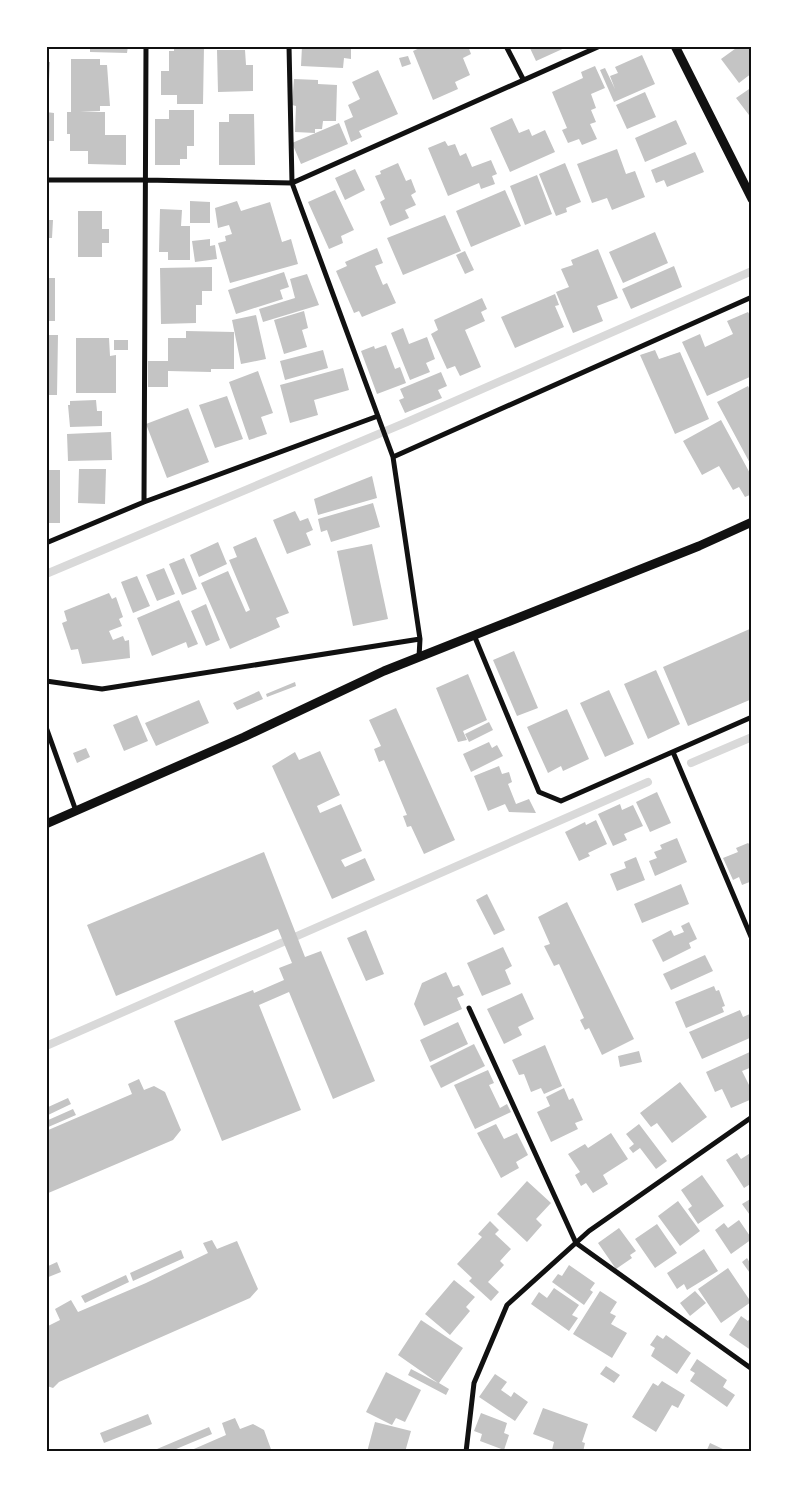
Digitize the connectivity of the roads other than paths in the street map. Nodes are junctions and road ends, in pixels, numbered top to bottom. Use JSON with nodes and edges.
{"nodes":[{"id":1,"x":146,"y":46,"type":"edge"},
{"id":2,"x":290,"y":46,"type":"edge"},
{"id":3,"x":506,"y":46,"type":"edge"},
{"id":4,"x":600,"y":46,"type":"edge"},
{"id":5,"x":675,"y":46,"type":"edge"},
{"id":6,"x":523,"y":79,"type":"junction"},
{"id":7,"x":46,"y":180,"type":"edge"},
{"id":8,"x":145,"y":180,"type":"junction"},
{"id":9,"x":292,"y":183,"type":"junction"},
{"id":10,"x":752,"y":199,"type":"edge"},
{"id":11,"x":752,"y":297,"type":"edge"},
{"id":12,"x":378,"y":416,"type":"junction"},
{"id":13,"x":393,"y":457,"type":"junction"},
{"id":14,"x":144,"y":502,"type":"junction"},
{"id":15,"x":752,"y":522,"type":"edge"},
{"id":16,"x":46,"y":543,"type":"edge"},
{"id":17,"x":474,"y":635,"type":"junction"},
{"id":18,"x":420,"y":639,"type":"junction"},
{"id":19,"x":419,"y":657,"type":"junction"},
{"id":20,"x":46,"y":680,"type":"edge"},
{"id":21,"x":752,"y":717,"type":"edge"},
{"id":22,"x":46,"y":727,"type":"edge"},
{"id":23,"x":673,"y":752,"type":"junction"},
{"id":24,"x":76,"y":811,"type":"junction"},
{"id":25,"x":46,"y":824,"type":"edge"},
{"id":26,"x":752,"y":939,"type":"edge"},
{"id":27,"x":469,"y":1008,"type":"dead end"},
{"id":28,"x":752,"y":1117,"type":"edge"},
{"id":29,"x":576,"y":1243,"type":"junction"},
{"id":30,"x":752,"y":1369,"type":"edge"},
{"id":31,"x":466,"y":1452,"type":"edge"}],
"edges":[{"from":1,"to":8,"type":"street"},
{"from":2,"to":9,"type":"street"},
{"from":3,"to":6,"type":"street"},
{"from":4,"to":6,"type":"street"},
{"from":5,"to":10,"type":"street"},
{"from":6,"to":9,"type":"street"},
{"from":7,"to":8,"type":"street"},
{"from":8,"to":9,"type":"street"},
{"from":8,"to":14,"type":"street"},
{"from":9,"to":12,"type":"street"},
{"from":11,"to":13,"type":"street"},
{"from":12,"to":13,"type":"street"},
{"from":12,"to":14,"type":"street"},
{"from":13,"to":18,"type":"street"},
{"from":14,"to":16,"type":"street"},
{"from":15,"to":17,"type":"street"},
{"from":17,"to":19,"type":"street"},
{"from":17,"to":23,"type":"street"},
{"from":18,"to":19,"type":"street"},
{"from":18,"to":20,"type":"street"},
{"from":19,"to":24,"type":"street"},
{"from":21,"to":23,"type":"street"},
{"from":22,"to":24,"type":"street"},
{"from":23,"to":26,"type":"street"},
{"from":24,"to":25,"type":"street"},
{"from":27,"to":29,"type":"street"},
{"from":28,"to":29,"type":"street"},
{"from":29,"to":30,"type":"street"},
{"from":29,"to":31,"type":"street"}]}
